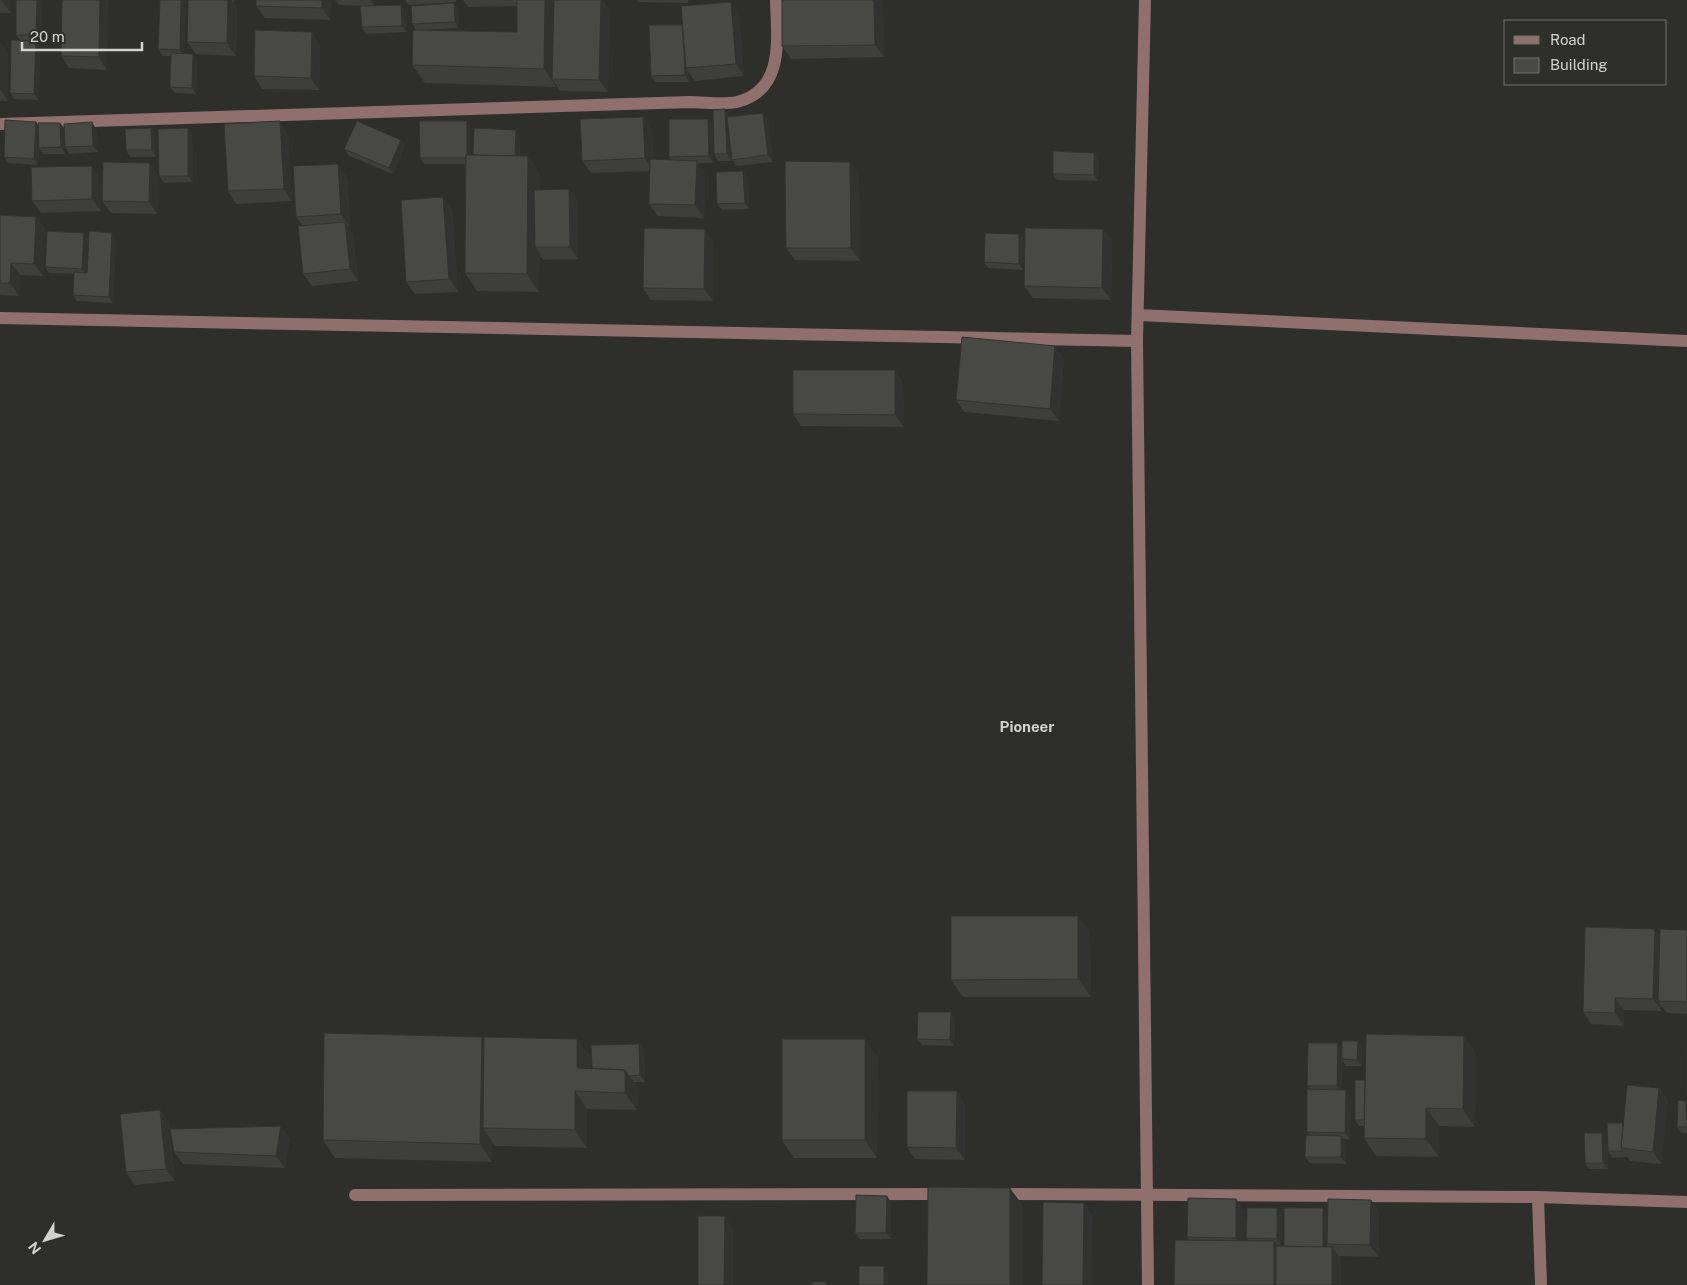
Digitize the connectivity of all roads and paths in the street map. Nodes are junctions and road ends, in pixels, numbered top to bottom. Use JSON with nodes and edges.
{"nodes":[{"id":1,"x":776,"y":0,"type":"edge"},
{"id":2,"x":1145,"y":0,"type":"edge"},
{"id":3,"x":0,"y":124,"type":"edge"},
{"id":4,"x":1138,"y":314,"type":"junction"},
{"id":5,"x":0,"y":318,"type":"edge"},
{"id":6,"x":1138,"y":341,"type":"junction"},
{"id":7,"x":1687,"y":341,"type":"edge"},
{"id":8,"x":355,"y":1194,"type":"dead end"},
{"id":9,"x":958,"y":1194,"type":"edge"},
{"id":10,"x":988,"y":1194,"type":"edge"},
{"id":11,"x":1148,"y":1194,"type":"junction"},
{"id":12,"x":1538,"y":1197,"type":"junction"},
{"id":13,"x":1687,"y":1202,"type":"edge"},
{"id":14,"x":1148,"y":1285,"type":"edge"},
{"id":15,"x":1541,"y":1285,"type":"edge"}],
"edges":[{"from":1,"to":3,"type":"street"},
{"from":2,"to":4,"type":"street"},
{"from":4,"to":6,"type":"street"},
{"from":4,"to":7,"type":"street"},
{"from":5,"to":6,"type":"street"},
{"from":6,"to":11,"type":"street"},
{"from":8,"to":9,"type":"street"},
{"from":10,"to":11,"type":"street"},
{"from":11,"to":12,"type":"street"},
{"from":11,"to":14,"type":"street"},
{"from":12,"to":13,"type":"street"},
{"from":12,"to":15,"type":"street"}]}
